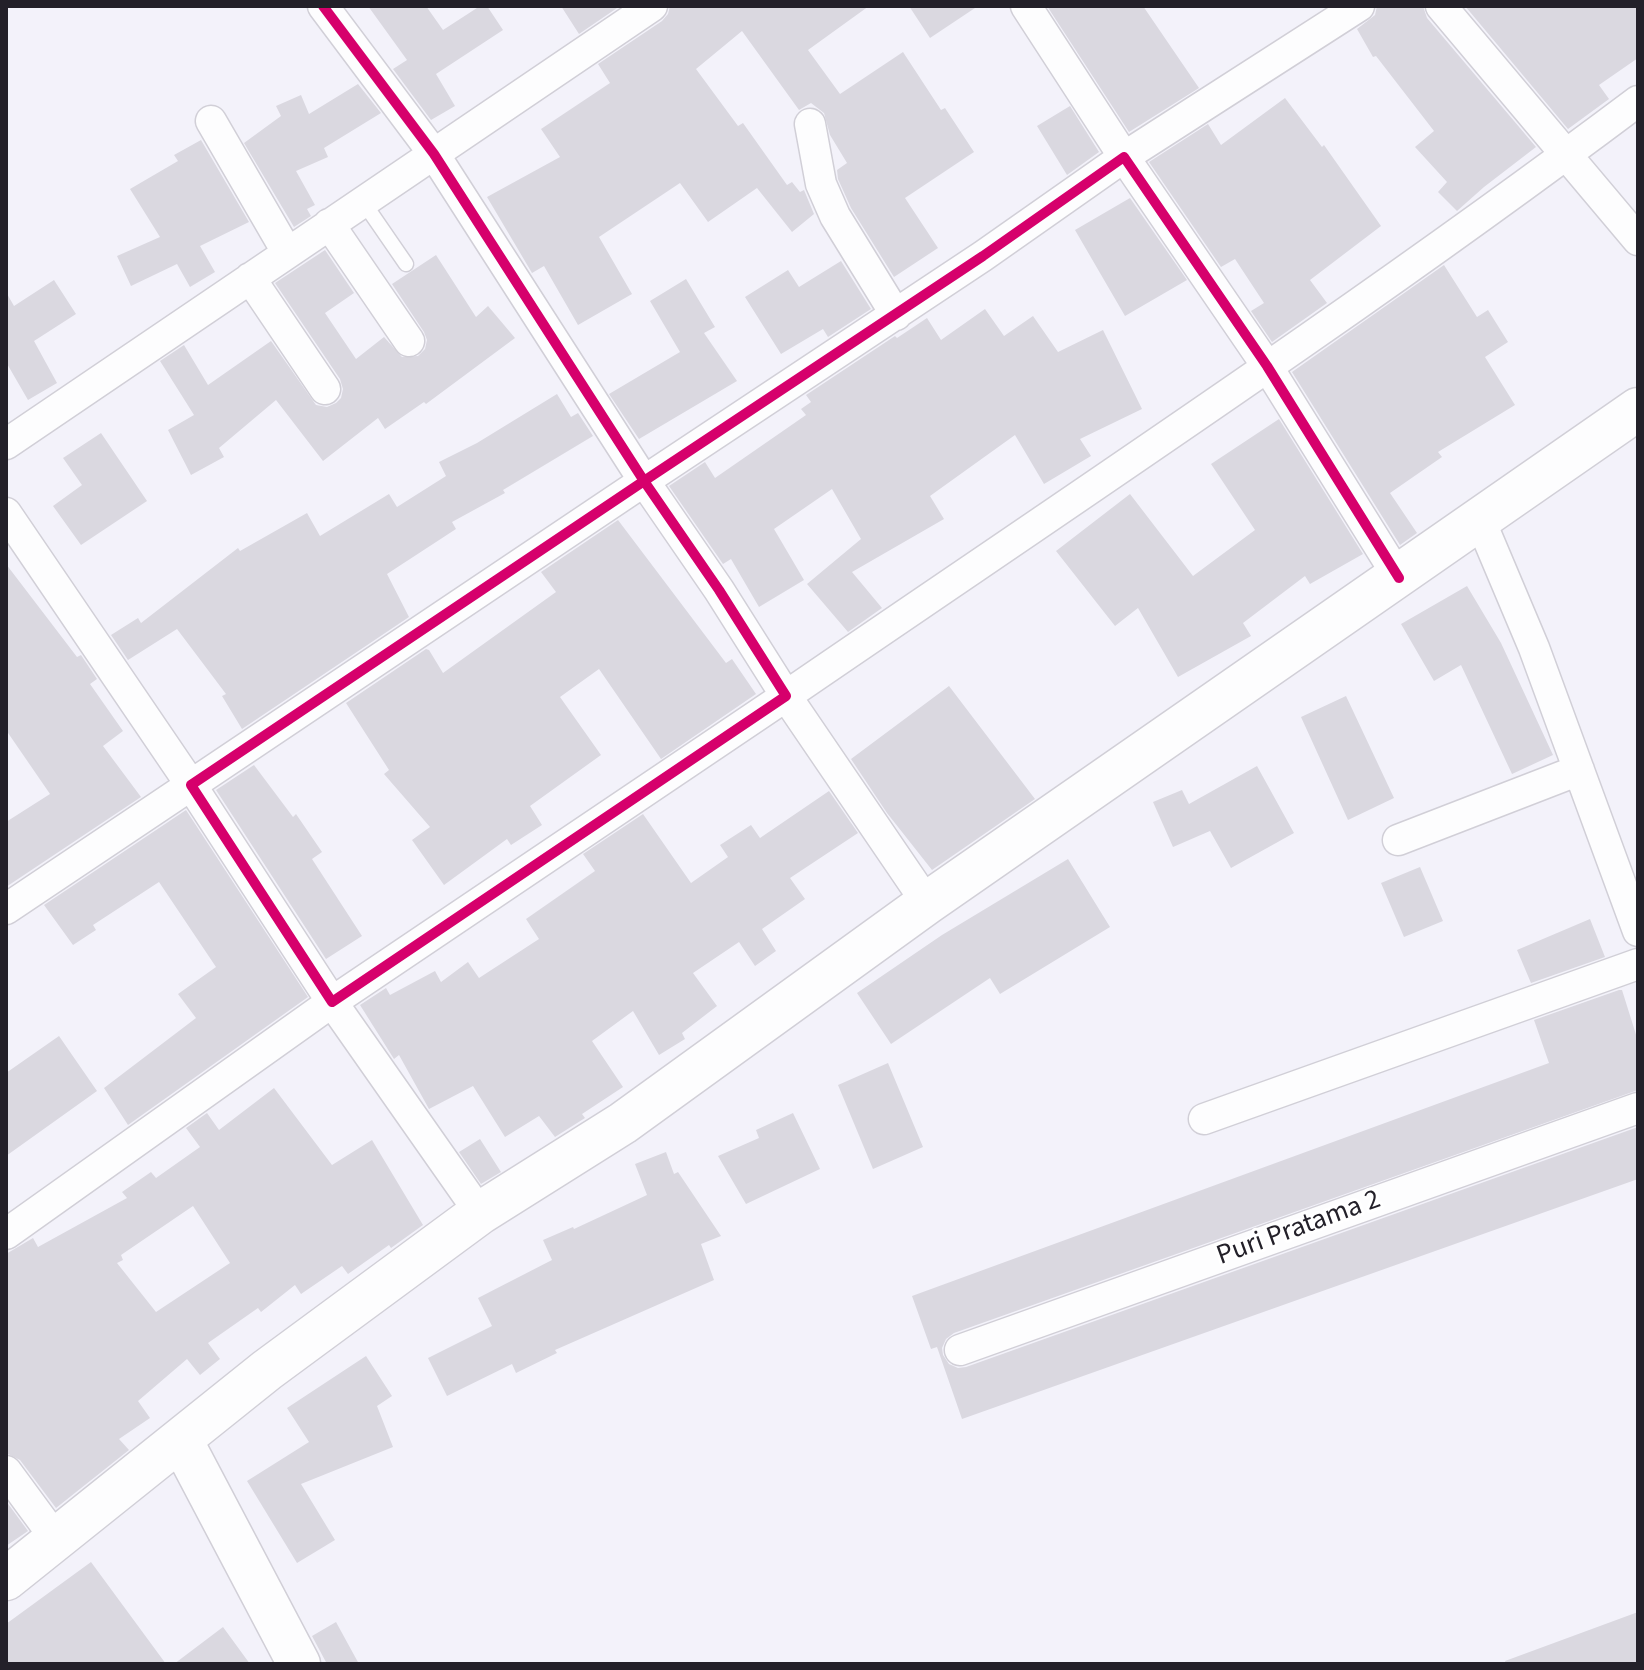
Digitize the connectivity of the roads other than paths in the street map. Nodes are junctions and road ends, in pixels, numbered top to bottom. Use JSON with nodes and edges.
{"nodes":[{"id":1,"x":323,"y":6,"type":"edge"},
{"id":2,"x":1026,"y":6,"type":"edge"},
{"id":3,"x":1359,"y":6,"type":"edge"},
{"id":4,"x":1441,"y":6,"type":"edge"},
{"id":5,"x":649,"y":7,"type":"edge"},
{"id":6,"x":1638,"y":101,"type":"edge"},
{"id":7,"x":211,"y":121,"type":"dead end"},
{"id":8,"x":810,"y":124,"type":"dead end"},
{"id":9,"x":434,"y":154,"type":"junction"},
{"id":10,"x":1566,"y":155,"type":"junction"},
{"id":11,"x":1124,"y":157,"type":"junction"},
{"id":12,"x":364,"y":203,"type":"junction"},
{"id":13,"x":329,"y":224,"type":"junction"},
{"id":14,"x":1638,"y":240,"type":"edge"},
{"id":15,"x":287,"y":252,"type":"junction"},
{"id":16,"x":406,"y":264,"type":"dead end"},
{"id":17,"x":250,"y":278,"type":"junction"},
{"id":18,"x":896,"y":315,"type":"junction"},
{"id":19,"x":409,"y":341,"type":"dead end"},
{"id":20,"x":1267,"y":366,"type":"junction"},
{"id":21,"x":325,"y":389,"type":"dead end"},
{"id":22,"x":1638,"y":409,"type":"edge"},
{"id":23,"x":6,"y":444,"type":"edge"},
{"id":24,"x":644,"y":481,"type":"junction"},
{"id":25,"x":6,"y":513,"type":"edge"},
{"id":26,"x":1480,"y":520,"type":"junction"},
{"id":27,"x":1399,"y":578,"type":"junction"},
{"id":28,"x":786,"y":696,"type":"junction"},
{"id":29,"x":1579,"y":770,"type":"junction"},
{"id":30,"x":191,"y":785,"type":"junction"},
{"id":31,"x":1398,"y":840,"type":"dead end"},
{"id":32,"x":927,"y":903,"type":"junction"},
{"id":33,"x":6,"y":909,"type":"edge"},
{"id":34,"x":1638,"y":931,"type":"edge"},
{"id":35,"x":1638,"y":964,"type":"edge"},
{"id":36,"x":332,"y":1002,"type":"junction"},
{"id":37,"x":1638,"y":1108,"type":"edge"},
{"id":38,"x":1204,"y":1119,"type":"dead end"},
{"id":39,"x":480,"y":1213,"type":"junction"},
{"id":40,"x":6,"y":1234,"type":"edge"},
{"id":41,"x":960,"y":1350,"type":"dead end"},
{"id":42,"x":181,"y":1440,"type":"junction"},
{"id":43,"x":6,"y":1471,"type":"edge"},
{"id":44,"x":56,"y":1539,"type":"junction"},
{"id":45,"x":6,"y":1579,"type":"edge"},
{"id":46,"x":299,"y":1664,"type":"edge"}],
"edges":[{"from":1,"to":9,"type":"street"},
{"from":2,"to":11,"type":"street"},
{"from":3,"to":11,"type":"street"},
{"from":4,"to":10,"type":"street"},
{"from":5,"to":9,"type":"street"},
{"from":6,"to":10,"type":"street"},
{"from":7,"to":15,"type":"street"},
{"from":8,"to":18,"type":"street"},
{"from":9,"to":12,"type":"street"},
{"from":9,"to":24,"type":"street"},
{"from":10,"to":14,"type":"street"},
{"from":10,"to":20,"type":"street"},
{"from":11,"to":18,"type":"street"},
{"from":11,"to":20,"type":"street"},
{"from":12,"to":13,"type":"street"},
{"from":12,"to":16,"type":"lane"},
{"from":13,"to":15,"type":"street"},
{"from":13,"to":19,"type":"street"},
{"from":15,"to":17,"type":"street"},
{"from":17,"to":21,"type":"street"},
{"from":17,"to":23,"type":"street"},
{"from":18,"to":24,"type":"street"},
{"from":20,"to":27,"type":"street"},
{"from":20,"to":28,"type":"street"},
{"from":22,"to":26,"type":"main road"},
{"from":24,"to":28,"type":"street"},
{"from":24,"to":30,"type":"street"},
{"from":25,"to":30,"type":"street"},
{"from":26,"to":27,"type":"main road"},
{"from":26,"to":29,"type":"street"},
{"from":27,"to":32,"type":"main road"},
{"from":28,"to":32,"type":"street"},
{"from":28,"to":36,"type":"street"},
{"from":29,"to":31,"type":"street"},
{"from":29,"to":34,"type":"street"},
{"from":30,"to":33,"type":"street"},
{"from":30,"to":36,"type":"street"},
{"from":32,"to":39,"type":"main road"},
{"from":35,"to":38,"type":"street"},
{"from":36,"to":39,"type":"street"},
{"from":36,"to":40,"type":"street"},
{"from":37,"to":41,"type":"street","name":"Puri Pratama 2"},
{"from":39,"to":42,"type":"main road"},
{"from":42,"to":44,"type":"main road"},
{"from":42,"to":46,"type":"main road"},
{"from":43,"to":44,"type":"street"},
{"from":44,"to":45,"type":"main road"}]}
